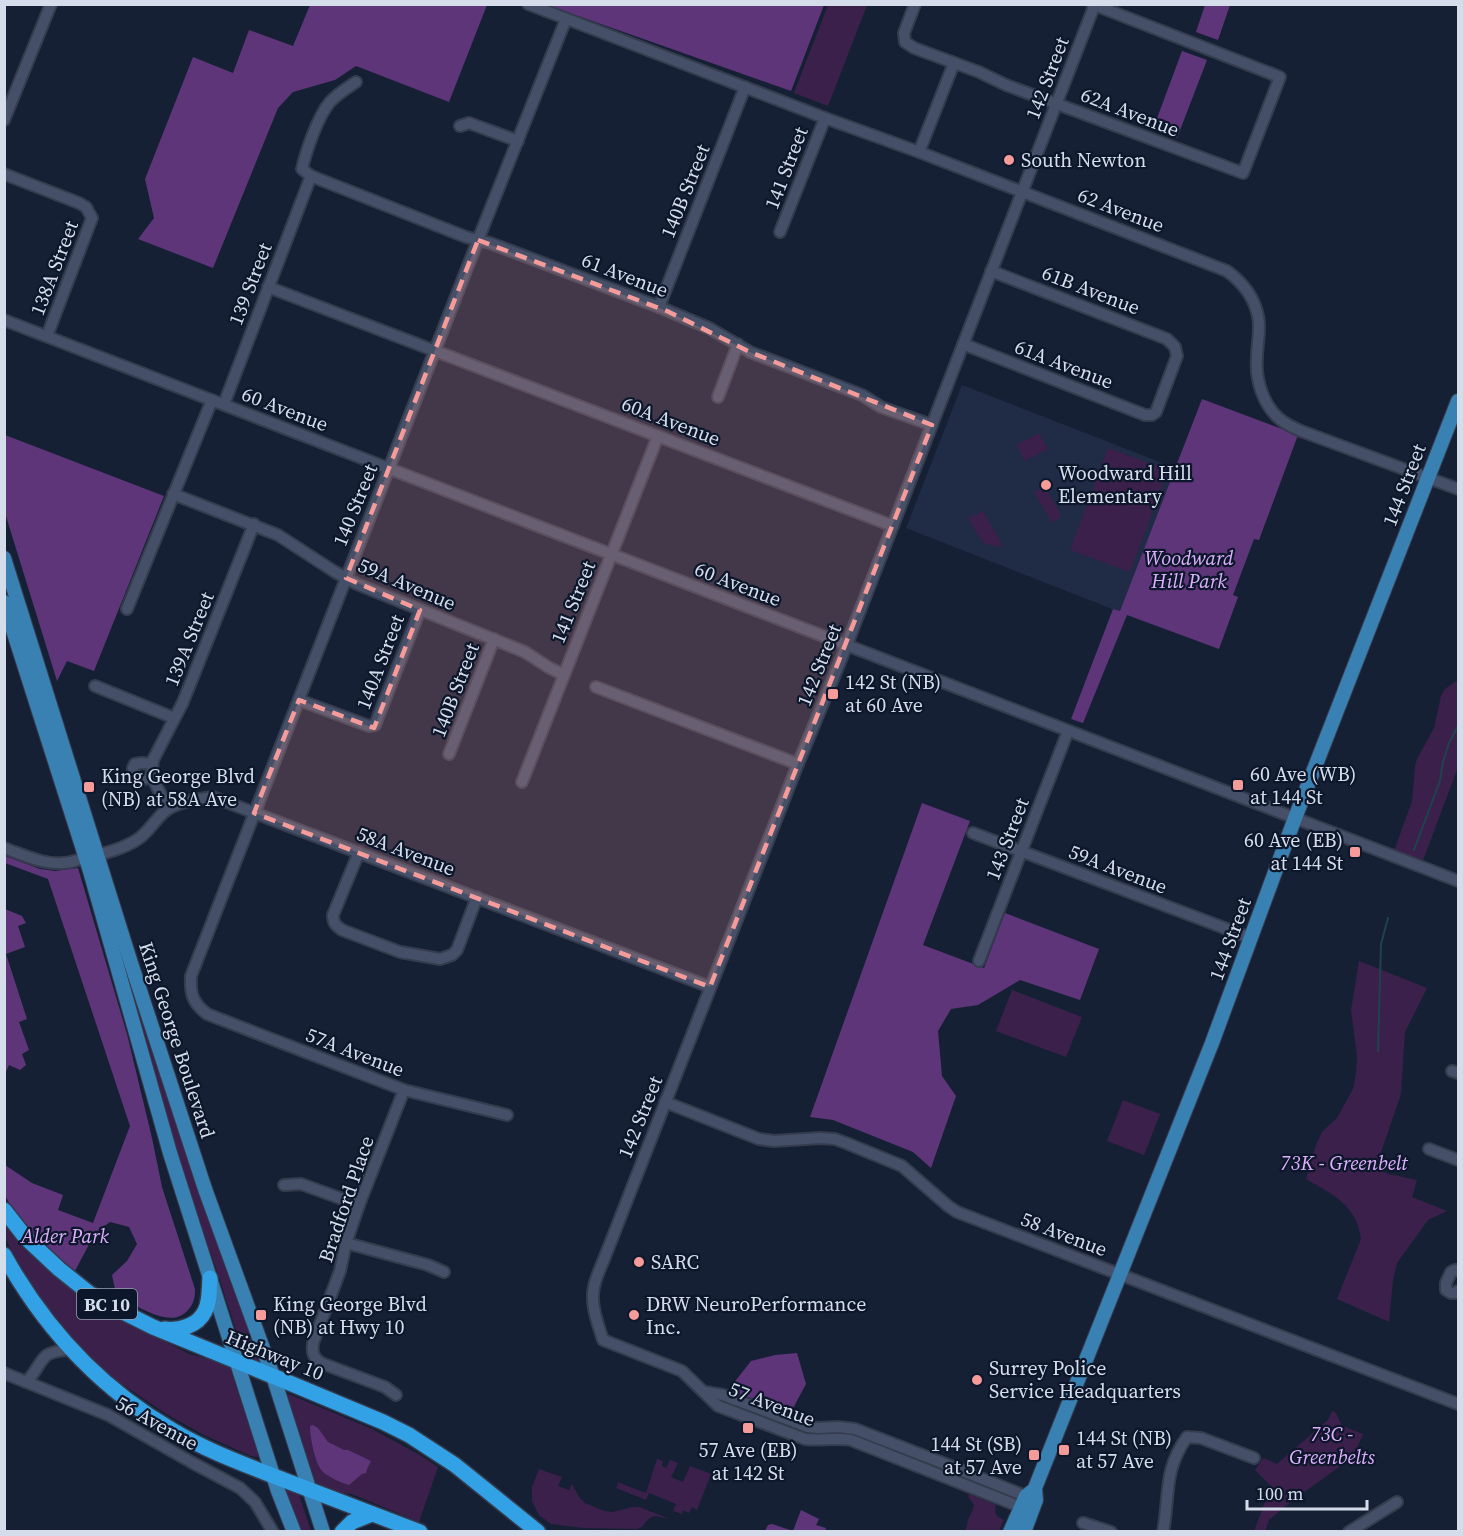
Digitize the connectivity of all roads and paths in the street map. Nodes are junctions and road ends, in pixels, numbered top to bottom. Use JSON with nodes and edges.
{"nodes":[{"id":1,"x":51,"y":4,"type":"edge"},
{"id":2,"x":528,"y":4,"type":"edge"},
{"id":3,"x":915,"y":4,"type":"edge"},
{"id":4,"x":1094,"y":5,"type":"edge"},
{"id":5,"x":566,"y":19,"type":"junction"},
{"id":6,"x":954,"y":63,"type":"junction"},
{"id":7,"x":356,"y":81,"type":"dead end"},
{"id":8,"x":745,"y":87,"type":"junction"},
{"id":9,"x":1057,"y":104,"type":"junction"},
{"id":10,"x":825,"y":118,"type":"junction"},
{"id":11,"x":4,"y":120,"type":"edge"},
{"id":12,"x":460,"y":126,"type":"dead end"},
{"id":13,"x":518,"y":141,"type":"junction"},
{"id":14,"x":918,"y":152,"type":"junction"},
{"id":15,"x":4,"y":174,"type":"edge"},
{"id":16,"x":311,"y":176,"type":"junction"},
{"id":17,"x":1022,"y":191,"type":"junction"},
{"id":18,"x":780,"y":232,"type":"dead end"},
{"id":19,"x":478,"y":240,"type":"junction"},
{"id":20,"x":991,"y":271,"type":"junction"},
{"id":21,"x":268,"y":287,"type":"junction"},
{"id":22,"x":659,"y":307,"type":"junction"},
{"id":23,"x":4,"y":320,"type":"edge"},
{"id":24,"x":46,"y":336,"type":"junction"},
{"id":25,"x":738,"y":344,"type":"junction"},
{"id":26,"x":963,"y":344,"type":"junction"},
{"id":27,"x":435,"y":351,"type":"junction"},
{"id":28,"x":718,"y":397,"type":"dead end"},
{"id":29,"x":212,"y":400,"type":"junction"},
{"id":30,"x":1458,"y":401,"type":"edge"},
{"id":31,"x":224,"y":404,"type":"junction"},
{"id":32,"x":1152,"y":415,"type":"joint"},
{"id":33,"x":932,"y":425,"type":"junction"},
{"id":34,"x":658,"y":436,"type":"junction"},
{"id":35,"x":389,"y":468,"type":"junction"},
{"id":36,"x":1428,"y":478,"type":"junction"},
{"id":37,"x":1458,"y":489,"type":"edge"},
{"id":38,"x":173,"y":494,"type":"junction"},
{"id":39,"x":254,"y":524,"type":"junction"},
{"id":40,"x":893,"y":526,"type":"junction"},
{"id":41,"x":611,"y":554,"type":"junction"},
{"id":42,"x":4,"y":558,"type":"edge"},
{"id":43,"x":346,"y":578,"type":"junction"},
{"id":44,"x":4,"y":602,"type":"edge"},
{"id":45,"x":127,"y":609,"type":"dead end"},
{"id":46,"x":420,"y":610,"type":"junction"},
{"id":47,"x":494,"y":639,"type":"junction"},
{"id":48,"x":846,"y":645,"type":"junction"},
{"id":49,"x":564,"y":675,"type":"junction"},
{"id":50,"x":95,"y":686,"type":"dead end"},
{"id":51,"x":596,"y":687,"type":"dead end"},
{"id":52,"x":299,"y":700,"type":"junction"},
{"id":53,"x":174,"y":718,"type":"junction"},
{"id":54,"x":1068,"y":730,"type":"junction"},
{"id":55,"x":449,"y":754,"type":"dead end"},
{"id":56,"x":153,"y":764,"type":"junction"},
{"id":57,"x":798,"y":764,"type":"junction"},
{"id":58,"x":153,"y":778,"type":"junction"},
{"id":59,"x":522,"y":782,"type":"dead end"},
{"id":60,"x":168,"y":809,"type":"junction"},
{"id":61,"x":254,"y":813,"type":"junction"},
{"id":62,"x":1295,"y":818,"type":"junction"},
{"id":63,"x":973,"y":833,"type":"dead end"},
{"id":64,"x":4,"y":848,"type":"edge"},
{"id":65,"x":1022,"y":851,"type":"junction"},
{"id":66,"x":359,"y":852,"type":"junction"},
{"id":67,"x":92,"y":856,"type":"junction"},
{"id":68,"x":1458,"y":881,"type":"edge"},
{"id":69,"x":477,"y":897,"type":"junction"},
{"id":70,"x":1251,"y":938,"type":"junction"},
{"id":71,"x":979,"y":961,"type":"dead end"},
{"id":72,"x":710,"y":987,"type":"junction"},
{"id":73,"x":197,"y":1006,"type":"joint"},
{"id":74,"x":404,"y":1090,"type":"junction"},
{"id":75,"x":665,"y":1102,"type":"junction"},
{"id":76,"x":507,"y":1115,"type":"dead end"},
{"id":77,"x":1429,"y":1149,"type":"dead end"},
{"id":78,"x":1458,"y":1160,"type":"edge"},
{"id":79,"x":284,"y":1185,"type":"dead end"},
{"id":80,"x":359,"y":1205,"type":"junction"},
{"id":81,"x":4,"y":1210,"type":"edge"},
{"id":82,"x":346,"y":1243,"type":"junction"},
{"id":83,"x":4,"y":1255,"type":"edge"},
{"id":84,"x":1458,"y":1271,"type":"edge"},
{"id":85,"x":444,"y":1272,"type":"dead end"},
{"id":86,"x":1120,"y":1275,"type":"junction"},
{"id":87,"x":210,"y":1278,"type":"junction"},
{"id":88,"x":1458,"y":1291,"type":"edge"},
{"id":89,"x":153,"y":1327,"type":"junction"},
{"id":90,"x":603,"y":1340,"type":"joint"},
{"id":91,"x":70,"y":1349,"type":"junction"},
{"id":92,"x":236,"y":1362,"type":"junction"},
{"id":93,"x":4,"y":1373,"type":"edge"},
{"id":94,"x":273,"y":1376,"type":"junction"},
{"id":95,"x":26,"y":1382,"type":"junction"},
{"id":96,"x":396,"y":1395,"type":"dead end"},
{"id":97,"x":1458,"y":1404,"type":"edge"},
{"id":98,"x":1254,"y":1458,"type":"dead end"},
{"id":99,"x":274,"y":1476,"type":"junction"},
{"id":100,"x":309,"y":1489,"type":"junction"},
{"id":101,"x":1030,"y":1501,"type":"junction"},
{"id":102,"x":1397,"y":1502,"type":"dead end"},
{"id":103,"x":372,"y":1514,"type":"junction"},
{"id":104,"x":1083,"y":1523,"type":"dead end"},
{"id":105,"x":273,"y":1531,"type":"edge"},
{"id":106,"x":294,"y":1532,"type":"edge"},
{"id":107,"x":323,"y":1532,"type":"edge"},
{"id":108,"x":342,"y":1532,"type":"edge"},
{"id":109,"x":420,"y":1532,"type":"edge"},
{"id":110,"x":538,"y":1532,"type":"edge"},
{"id":111,"x":1010,"y":1532,"type":"edge"},
{"id":112,"x":1024,"y":1532,"type":"edge"},
{"id":113,"x":1111,"y":1532,"type":"edge"},
{"id":114,"x":1162,"y":1532,"type":"edge"},
{"id":115,"x":1349,"y":1532,"type":"edge"}],
"edges":[{"from":1,"to":11,"type":"street"},
{"from":2,"to":5,"type":"street","name":"62 Avenue"},
{"from":3,"to":6,"type":"street","name":"62A Avenue"},
{"from":4,"to":9,"type":"street","name":"142 Street"},
{"from":4,"to":9,"type":"street","name":"62A Avenue"},
{"from":5,"to":8,"type":"street","name":"62 Avenue"},
{"from":5,"to":13,"type":"street","name":"140 Street"},
{"from":6,"to":9,"type":"street","name":"62A Avenue"},
{"from":6,"to":14,"type":"street"},
{"from":7,"to":16,"type":"street","name":"61 Avenue"},
{"from":8,"to":10,"type":"street","name":"62 Avenue"},
{"from":8,"to":22,"type":"street","name":"140B Street"},
{"from":9,"to":17,"type":"street","name":"142 Street"},
{"from":10,"to":14,"type":"street","name":"62 Avenue"},
{"from":10,"to":18,"type":"street","name":"141 Street"},
{"from":12,"to":13,"type":"street"},
{"from":13,"to":19,"type":"street","name":"140 Street"},
{"from":14,"to":17,"type":"street","name":"62 Avenue"},
{"from":15,"to":24,"type":"street","name":"138A Street"},
{"from":16,"to":19,"type":"street","name":"61 Avenue"},
{"from":16,"to":21,"type":"street","name":"139 Street"},
{"from":17,"to":20,"type":"street","name":"142 Street"},
{"from":17,"to":36,"type":"street","name":"62 Avenue"},
{"from":19,"to":22,"type":"street","name":"61 Avenue"},
{"from":19,"to":27,"type":"street","name":"140 Street"},
{"from":20,"to":26,"type":"street","name":"142 Street"},
{"from":20,"to":32,"type":"street","name":"61B Avenue"},
{"from":21,"to":27,"type":"street","name":"60A Avenue"},
{"from":21,"to":31,"type":"street","name":"139 Street"},
{"from":22,"to":25,"type":"street","name":"61 Avenue"},
{"from":23,"to":24,"type":"street","name":"60 Avenue"},
{"from":24,"to":29,"type":"street","name":"60 Avenue"},
{"from":25,"to":28,"type":"street"},
{"from":25,"to":33,"type":"street","name":"61 Avenue"},
{"from":26,"to":32,"type":"street","name":"61A Avenue"},
{"from":26,"to":33,"type":"street","name":"142 Street"},
{"from":27,"to":34,"type":"street","name":"60A Avenue"},
{"from":27,"to":35,"type":"street","name":"140 Street"},
{"from":29,"to":31,"type":"street","name":"60 Avenue"},
{"from":29,"to":38,"type":"street"},
{"from":30,"to":36,"type":"main road","name":"144 Street"},
{"from":31,"to":35,"type":"street","name":"60 Avenue"},
{"from":33,"to":40,"type":"street","name":"142 Street"},
{"from":34,"to":40,"type":"street","name":"60A Avenue"},
{"from":34,"to":41,"type":"street","name":"141 Street"},
{"from":35,"to":41,"type":"street","name":"60 Avenue"},
{"from":35,"to":43,"type":"street","name":"140 Street"},
{"from":36,"to":37,"type":"street"},
{"from":36,"to":62,"type":"main road","name":"144 Street"},
{"from":38,"to":39,"type":"street","name":"59A Avenue"},
{"from":38,"to":45,"type":"street"},
{"from":39,"to":43,"type":"street","name":"59A Avenue"},
{"from":39,"to":53,"type":"street","name":"139A Street"},
{"from":40,"to":48,"type":"street","name":"142 Street"},
{"from":41,"to":48,"type":"street","name":"60 Avenue"},
{"from":41,"to":49,"type":"street","name":"141 Street"},
{"from":42,"to":67,"type":"main road","name":"King George Boulevard"},
{"from":43,"to":46,"type":"street","name":"59A Avenue"},
{"from":43,"to":52,"type":"street","name":"140 Street"},
{"from":44,"to":67,"type":"main road","name":"King George Boulevard"},
{"from":46,"to":47,"type":"street","name":"59A Avenue"},
{"from":46,"to":52,"type":"street","name":"140A Street"},
{"from":47,"to":49,"type":"street","name":"59A Avenue"},
{"from":47,"to":55,"type":"street","name":"140B Street"},
{"from":48,"to":54,"type":"street","name":"60 Avenue"},
{"from":48,"to":57,"type":"street","name":"142 Street"},
{"from":49,"to":59,"type":"street","name":"141 Street"},
{"from":50,"to":53,"type":"street"},
{"from":51,"to":57,"type":"street"},
{"from":52,"to":61,"type":"street","name":"140 Street"},
{"from":53,"to":56,"type":"street","name":"139A Street"},
{"from":54,"to":62,"type":"street","name":"60 Avenue"},
{"from":54,"to":65,"type":"street","name":"143 Street"},
{"from":56,"to":58,"type":"street","name":"139A Street"},
{"from":56,"to":58,"type":"street"},
{"from":57,"to":72,"type":"street","name":"142 Street"},
{"from":58,"to":60,"type":"street","name":"139A Street"},
{"from":60,"to":61,"type":"street","name":"58A Avenue"},
{"from":60,"to":67,"type":"street","name":"58A Avenue"},
{"from":61,"to":66,"type":"street","name":"58A Avenue"},
{"from":61,"to":73,"type":"street","name":"140 Street"},
{"from":62,"to":68,"type":"street","name":"60 Avenue"},
{"from":62,"to":70,"type":"main road","name":"144 Street"},
{"from":63,"to":65,"type":"street","name":"59A Avenue"},
{"from":64,"to":67,"type":"street"},
{"from":65,"to":70,"type":"street","name":"59A Avenue"},
{"from":65,"to":71,"type":"street","name":"143 Street"},
{"from":66,"to":69,"type":"street","name":"58A Avenue"},
{"from":66,"to":69,"type":"street"},
{"from":67,"to":87,"type":"main road","name":"King George Boulevard"},
{"from":67,"to":94,"type":"main road","name":"King George Boulevard"},
{"from":69,"to":72,"type":"street","name":"58A Avenue"},
{"from":70,"to":86,"type":"main road","name":"144 Street"},
{"from":72,"to":75,"type":"street","name":"142 Street"},
{"from":73,"to":74,"type":"street","name":"57A Avenue"},
{"from":74,"to":76,"type":"street","name":"57A Avenue"},
{"from":74,"to":80,"type":"street","name":"Bradford Place"},
{"from":75,"to":86,"type":"street","name":"58 Avenue"},
{"from":75,"to":90,"type":"street","name":"142 Street"},
{"from":77,"to":78,"type":"street"},
{"from":79,"to":80,"type":"street"},
{"from":80,"to":82,"type":"street","name":"Bradford Place"},
{"from":81,"to":89,"type":"highway","name":"Highway 10","number":"BC 10"},
{"from":82,"to":85,"type":"street"},
{"from":82,"to":96,"type":"street","name":"Bradford Place"},
{"from":83,"to":91,"type":"highway","number":"BC 10"},
{"from":84,"to":88,"type":"street"},
{"from":86,"to":97,"type":"street","name":"58 Avenue"},
{"from":86,"to":101,"type":"main road","name":"144 Street"},
{"from":87,"to":89,"type":"highway"},
{"from":87,"to":92,"type":"main road","name":"King George Boulevard"},
{"from":89,"to":92,"type":"highway","name":"Highway 10","number":"BC 10"},
{"from":90,"to":101,"type":"street","name":"57 Avenue"},
{"from":91,"to":95,"type":"street"},
{"from":91,"to":99,"type":"highway","number":"BC 10"},
{"from":92,"to":94,"type":"highway","name":"Highway 10","number":"BC 10"},
{"from":92,"to":99,"type":"main road","name":"King George Boulevard"},
{"from":93,"to":95,"type":"street","name":"56 Avenue"},
{"from":94,"to":100,"type":"main road","name":"King George Boulevard"},
{"from":94,"to":110,"type":"highway","name":"Highway 10","number":"BC 10"},
{"from":95,"to":105,"type":"street","name":"56 Avenue"},
{"from":98,"to":114,"type":"street"},
{"from":99,"to":100,"type":"highway","number":"BC 10"},
{"from":99,"to":106,"type":"main road","name":"King George Boulevard"},
{"from":100,"to":103,"type":"highway","number":"BC 10"},
{"from":100,"to":107,"type":"main road","name":"King George Boulevard"},
{"from":101,"to":111,"type":"main road","name":"144 Street"},
{"from":101,"to":112,"type":"main road","name":"144 Street"},
{"from":102,"to":115,"type":"street"},
{"from":103,"to":108,"type":"highway"},
{"from":103,"to":109,"type":"highway","number":"BC 10"},
{"from":104,"to":113,"type":"street"}]}
